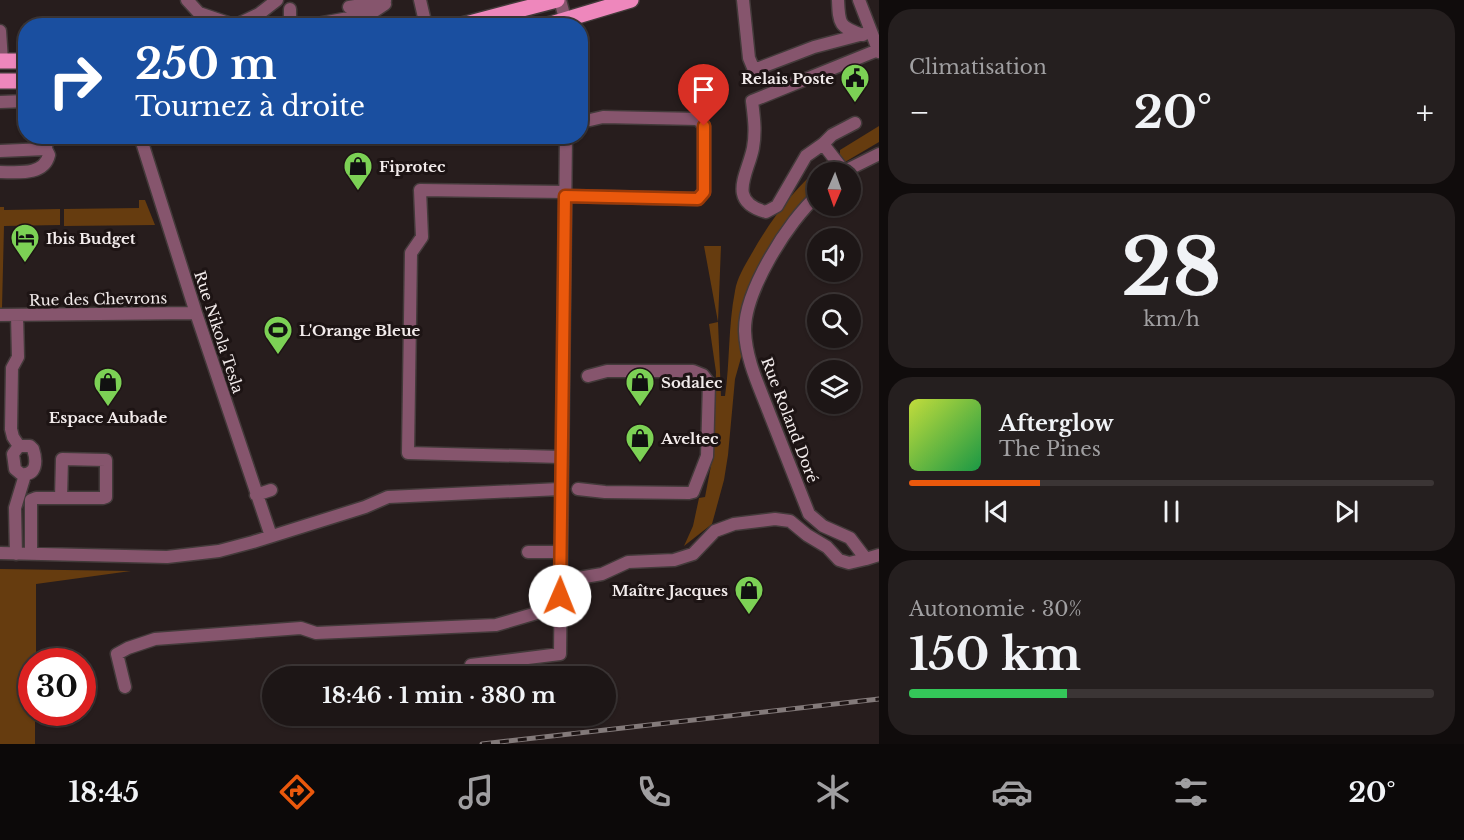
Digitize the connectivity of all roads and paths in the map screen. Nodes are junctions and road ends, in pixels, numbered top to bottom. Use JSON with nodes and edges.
{"nodes":[{"id":1,"x":187,"y":0,"type":"edge"},
{"id":2,"x":277,"y":0,"type":"edge"},
{"id":3,"x":420,"y":0,"type":"edge"},
{"id":4,"x":558,"y":0,"type":"edge"},
{"id":5,"x":631,"y":0,"type":"edge"},
{"id":6,"x":743,"y":0,"type":"edge"},
{"id":7,"x":838,"y":0,"type":"edge"},
{"id":8,"x":859,"y":0,"type":"edge"},
{"id":9,"x":385,"y":2,"type":"edge"},
{"id":10,"x":349,"y":7,"type":"dead end"},
{"id":11,"x":290,"y":9,"type":"dead end"},
{"id":12,"x":214,"y":18,"type":"edge"},
{"id":13,"x":250,"y":18,"type":"edge"},
{"id":14,"x":290,"y":18,"type":"edge"},
{"id":15,"x":349,"y":18,"type":"edge"},
{"id":16,"x":424,"y":18,"type":"edge"},
{"id":17,"x":489,"y":18,"type":"edge"},
{"id":18,"x":564,"y":18,"type":"edge"},
{"id":19,"x":580,"y":18,"type":"edge"},
{"id":20,"x":0,"y":31,"type":"edge"},
{"id":21,"x":874,"y":42,"type":"edge"},
{"id":22,"x":1,"y":61,"type":"edge"},
{"id":23,"x":18,"y":61,"type":"edge"},
{"id":24,"x":0,"y":81,"type":"edge"},
{"id":25,"x":18,"y":81,"type":"edge"},
{"id":26,"x":18,"y":101,"type":"edge"},
{"id":27,"x":0,"y":102,"type":"edge"},
{"id":28,"x":588,"y":120,"type":"edge"},
{"id":29,"x":855,"y":123,"type":"dead end"},
{"id":30,"x":46,"y":144,"type":"edge"},
{"id":31,"x":143,"y":144,"type":"edge"},
{"id":32,"x":566,"y":144,"type":"edge"},
{"id":33,"x":823,"y":144,"type":"junction"},
{"id":34,"x":45,"y":150,"type":"junction"},
{"id":35,"x":0,"y":151,"type":"edge"},
{"id":36,"x":879,"y":154,"type":"edge"},
{"id":37,"x":836,"y":162,"type":"edge"},
{"id":38,"x":861,"y":163,"type":"edge"},
{"id":39,"x":0,"y":172,"type":"edge"},
{"id":40,"x":565,"y":194,"type":"junction"},
{"id":41,"x":807,"y":208,"type":"edge"},
{"id":42,"x":196,"y":313,"type":"junction"},
{"id":43,"x":0,"y":315,"type":"edge"},
{"id":44,"x":17,"y":315,"type":"junction"},
{"id":45,"x":588,"y":376,"type":"dead end"},
{"id":46,"x":19,"y":446,"type":"junction"},
{"id":47,"x":561,"y":457,"type":"junction"},
{"id":48,"x":25,"y":474,"type":"junction"},
{"id":49,"x":560,"y":489,"type":"junction"},
{"id":50,"x":578,"y":489,"type":"dead end"},
{"id":51,"x":271,"y":490,"type":"dead end"},
{"id":52,"x":256,"y":495,"type":"junction"},
{"id":53,"x":61,"y":498,"type":"junction"},
{"id":54,"x":31,"y":506,"type":"junction"},
{"id":55,"x":15,"y":508,"type":"junction"},
{"id":56,"x":271,"y":536,"type":"junction"},
{"id":57,"x":528,"y":552,"type":"dead end"},
{"id":58,"x":561,"y":552,"type":"junction"},
{"id":59,"x":0,"y":553,"type":"edge"},
{"id":60,"x":16,"y":554,"type":"junction"},
{"id":61,"x":31,"y":554,"type":"junction"},
{"id":62,"x":879,"y":555,"type":"edge"},
{"id":63,"x":866,"y":559,"type":"junction"},
{"id":64,"x":561,"y":581,"type":"junction"},
{"id":65,"x":560,"y":610,"type":"junction"},
{"id":66,"x":471,"y":665,"type":"dead end"},
{"id":67,"x":124,"y":687,"type":"dead end"}],
"edges":[{"from":1,"to":12,"type":"street"},
{"from":2,"to":13,"type":"street"},
{"from":3,"to":16,"type":"street"},
{"from":4,"to":17,"type":"main road"},
{"from":4,"to":18,"type":"street"},
{"from":5,"to":19,"type":"main road"},
{"from":6,"to":21,"type":"street"},
{"from":7,"to":21,"type":"street"},
{"from":8,"to":21,"type":"street"},
{"from":9,"to":10,"type":"street"},
{"from":9,"to":15,"type":"street"},
{"from":11,"to":14,"type":"street"},
{"from":20,"to":22,"type":"street"},
{"from":21,"to":33,"type":"street"},
{"from":22,"to":23,"type":"main road"},
{"from":24,"to":25,"type":"main road"},
{"from":26,"to":27,"type":"street"},
{"from":28,"to":40,"type":"street"},
{"from":29,"to":33,"type":"street"},
{"from":30,"to":34,"type":"street"},
{"from":31,"to":42,"type":"street","name":"Rue Nikola Tesla"},
{"from":32,"to":40,"type":"street"},
{"from":33,"to":37,"type":"street"},
{"from":34,"to":35,"type":"street"},
{"from":34,"to":39,"type":"street"},
{"from":36,"to":38,"type":"street"},
{"from":40,"to":47,"type":"street"},
{"from":40,"to":47,"type":"street"},
{"from":41,"to":63,"type":"street","name":"Rue Roland Doré"},
{"from":42,"to":44,"type":"street","name":"Rue des Chevrons"},
{"from":42,"to":52,"type":"street","name":"Rue Nikola Tesla"},
{"from":43,"to":44,"type":"street","name":"Rue des Chevrons"},
{"from":44,"to":46,"type":"street"},
{"from":45,"to":50,"type":"street"},
{"from":46,"to":48,"type":"street"},
{"from":46,"to":48,"type":"street"},
{"from":47,"to":49,"type":"street"},
{"from":48,"to":55,"type":"street"},
{"from":49,"to":56,"type":"street"},
{"from":49,"to":58,"type":"street"},
{"from":51,"to":52,"type":"street"},
{"from":52,"to":56,"type":"street","name":"Rue Nikola Tesla"},
{"from":53,"to":53,"type":"street"},
{"from":53,"to":54,"type":"street"},
{"from":54,"to":55,"type":"street"},
{"from":54,"to":61,"type":"street"},
{"from":55,"to":60,"type":"street"},
{"from":56,"to":61,"type":"street"},
{"from":57,"to":58,"type":"street"},
{"from":58,"to":64,"type":"street"},
{"from":59,"to":60,"type":"street"},
{"from":60,"to":61,"type":"street"},
{"from":62,"to":63,"type":"street"},
{"from":63,"to":64,"type":"street"},
{"from":64,"to":65,"type":"street"},
{"from":65,"to":66,"type":"street"},
{"from":65,"to":67,"type":"street"}]}
